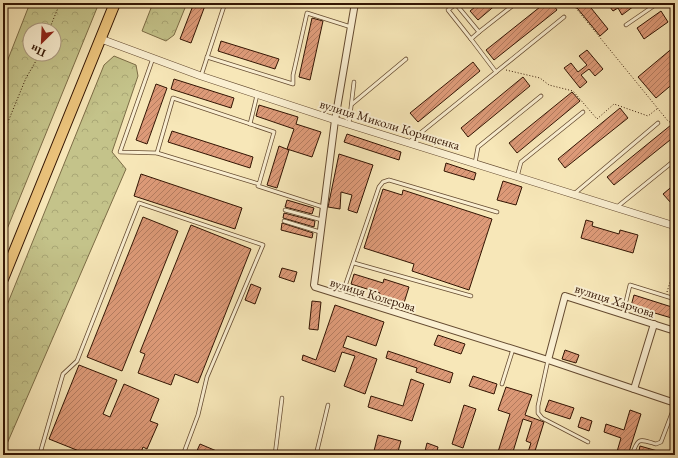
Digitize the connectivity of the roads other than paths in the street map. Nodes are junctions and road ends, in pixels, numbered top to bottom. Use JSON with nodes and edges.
{"nodes":[{"id":1,"x":115,"y":3,"type":"edge"},
{"id":2,"x":225,"y":3,"type":"edge"},
{"id":3,"x":355,"y":3,"type":"edge"},
{"id":4,"x":455,"y":3,"type":"edge"},
{"id":5,"x":516,"y":3,"type":"edge"},
{"id":6,"x":658,"y":3,"type":"edge"},
{"id":7,"x":564,"y":18,"type":"dead end"},
{"id":8,"x":626,"y":25,"type":"dead end"},
{"id":9,"x":351,"y":27,"type":"junction"},
{"id":10,"x":479,"y":32,"type":"junction"},
{"id":11,"x":100,"y":39,"type":"junction"},
{"id":12,"x":471,"y":39,"type":"junction"},
{"id":13,"x":207,"y":57,"type":"junction"},
{"id":14,"x":153,"y":58,"type":"junction"},
{"id":15,"x":406,"y":59,"type":"dead end"},
{"id":16,"x":496,"y":72,"type":"junction"},
{"id":17,"x":201,"y":76,"type":"junction"},
{"id":18,"x":354,"y":82,"type":"dead end"},
{"id":19,"x":257,"y":94,"type":"junction"},
{"id":20,"x":541,"y":96,"type":"dead end"},
{"id":21,"x":352,"y":104,"type":"junction"},
{"id":22,"x":583,"y":112,"type":"dead end"},
{"id":23,"x":335,"y":120,"type":"junction"},
{"id":24,"x":658,"y":123,"type":"dead end"},
{"id":25,"x":250,"y":124,"type":"junction"},
{"id":26,"x":349,"y":124,"type":"junction"},
{"id":27,"x":408,"y":143,"type":"junction"},
{"id":28,"x":157,"y":153,"type":"junction"},
{"id":29,"x":675,"y":160,"type":"edge"},
{"id":30,"x":475,"y":164,"type":"junction"},
{"id":31,"x":517,"y":176,"type":"junction"},
{"id":32,"x":259,"y":184,"type":"junction"},
{"id":33,"x":574,"y":194,"type":"junction"},
{"id":34,"x":324,"y":207,"type":"junction"},
{"id":35,"x":617,"y":208,"type":"junction"},
{"id":36,"x":285,"y":210,"type":"dead end"},
{"id":37,"x":496,"y":212,"type":"dead end"},
{"id":38,"x":322,"y":220,"type":"junction"},
{"id":39,"x":284,"y":221,"type":"dead end"},
{"id":40,"x":674,"y":224,"type":"edge"},
{"id":41,"x":320,"y":232,"type":"junction"},
{"id":42,"x":354,"y":263,"type":"junction"},
{"id":43,"x":3,"y":279,"type":"edge"},
{"id":44,"x":342,"y":295,"type":"junction"},
{"id":45,"x":471,"y":296,"type":"dead end"},
{"id":46,"x":675,"y":299,"type":"edge"},
{"id":47,"x":623,"y":314,"type":"junction"},
{"id":48,"x":654,"y":324,"type":"junction"},
{"id":49,"x":675,"y":331,"type":"edge"},
{"id":50,"x":514,"y":349,"type":"junction"},
{"id":51,"x":548,"y":360,"type":"junction"},
{"id":52,"x":502,"y":384,"type":"dead end"},
{"id":53,"x":634,"y":389,"type":"junction"},
{"id":54,"x":282,"y":398,"type":"dead end"},
{"id":55,"x":675,"y":404,"type":"edge"},
{"id":56,"x":328,"y":405,"type":"dead end"},
{"id":57,"x":588,"y":442,"type":"dead end"},
{"id":58,"x":45,"y":455,"type":"edge"},
{"id":59,"x":183,"y":455,"type":"edge"},
{"id":60,"x":275,"y":455,"type":"edge"},
{"id":61,"x":316,"y":455,"type":"edge"},
{"id":62,"x":632,"y":455,"type":"edge"}],
"edges":[{"from":1,"to":11,"type":"highway"},
{"from":2,"to":13,"type":"lane"},
{"from":3,"to":9,"type":"street","name":"вулиця Колерова"},
{"from":4,"to":10,"type":"lane"},
{"from":4,"to":12,"type":"lane"},
{"from":5,"to":10,"type":"lane"},
{"from":6,"to":8,"type":"lane"},
{"from":7,"to":16,"type":"lane"},
{"from":9,"to":13,"type":"lane"},
{"from":9,"to":23,"type":"street","name":"вулиця Колерова"},
{"from":10,"to":12,"type":"lane"},
{"from":11,"to":14,"type":"street","name":"вулиця Миколи Корищенка"},
{"from":11,"to":43,"type":"highway"},
{"from":12,"to":16,"type":"lane"},
{"from":13,"to":17,"type":"lane"},
{"from":14,"to":17,"type":"street","name":"вулиця Миколи Корищенка"},
{"from":14,"to":28,"type":"lane"},
{"from":15,"to":21,"type":"lane"},
{"from":16,"to":27,"type":"lane"},
{"from":17,"to":19,"type":"street","name":"вулиця Миколи Корищенка"},
{"from":18,"to":21,"type":"lane"},
{"from":19,"to":23,"type":"street","name":"вулиця Миколи Корищенка"},
{"from":19,"to":25,"type":"lane"},
{"from":20,"to":30,"type":"lane"},
{"from":21,"to":26,"type":"lane"},
{"from":22,"to":31,"type":"lane"},
{"from":23,"to":26,"type":"street","name":"вулиця Миколи Корищенка"},
{"from":23,"to":34,"type":"street","name":"вулиця Колерова"},
{"from":24,"to":33,"type":"lane"},
{"from":25,"to":28,"type":"lane"},
{"from":25,"to":32,"type":"lane"},
{"from":26,"to":27,"type":"street","name":"вулиця Миколи Корищенка"},
{"from":27,"to":30,"type":"street","name":"вулиця Миколи Корищенка"},
{"from":28,"to":32,"type":"lane"},
{"from":29,"to":35,"type":"lane"},
{"from":30,"to":31,"type":"street","name":"вулиця Миколи Корищенка"},
{"from":31,"to":33,"type":"street","name":"вулиця Миколи Корищенка"},
{"from":32,"to":34,"type":"lane"},
{"from":33,"to":35,"type":"street","name":"вулиця Миколи Корищенка"},
{"from":34,"to":38,"type":"street","name":"вулиця Колерова"},
{"from":35,"to":40,"type":"street","name":"вулиця Миколи Корищенка"},
{"from":36,"to":38,"type":"lane"},
{"from":37,"to":42,"type":"lane"},
{"from":38,"to":41,"type":"street","name":"вулиця Колерова"},
{"from":39,"to":41,"type":"lane"},
{"from":41,"to":44,"type":"street","name":"вулиця Колерова"},
{"from":42,"to":44,"type":"lane"},
{"from":42,"to":45,"type":"lane"},
{"from":44,"to":50,"type":"street","name":"вулиця Колерова"},
{"from":46,"to":47,"type":"lane"},
{"from":47,"to":48,"type":"street","name":"вулиця Харчова"},
{"from":47,"to":51,"type":"street","name":"вулиця Харчова"},
{"from":48,"to":49,"type":"street","name":"вулиця Харчова"},
{"from":48,"to":53,"type":"street"},
{"from":50,"to":51,"type":"street","name":"вулиця Колерова"},
{"from":50,"to":52,"type":"lane"},
{"from":51,"to":53,"type":"street","name":"вулиця Колерова"},
{"from":51,"to":57,"type":"lane"},
{"from":53,"to":55,"type":"street","name":"вулиця Колерова"},
{"from":54,"to":60,"type":"lane"},
{"from":55,"to":62,"type":"lane"},
{"from":56,"to":61,"type":"lane"},
{"from":58,"to":59,"type":"lane"}]}
